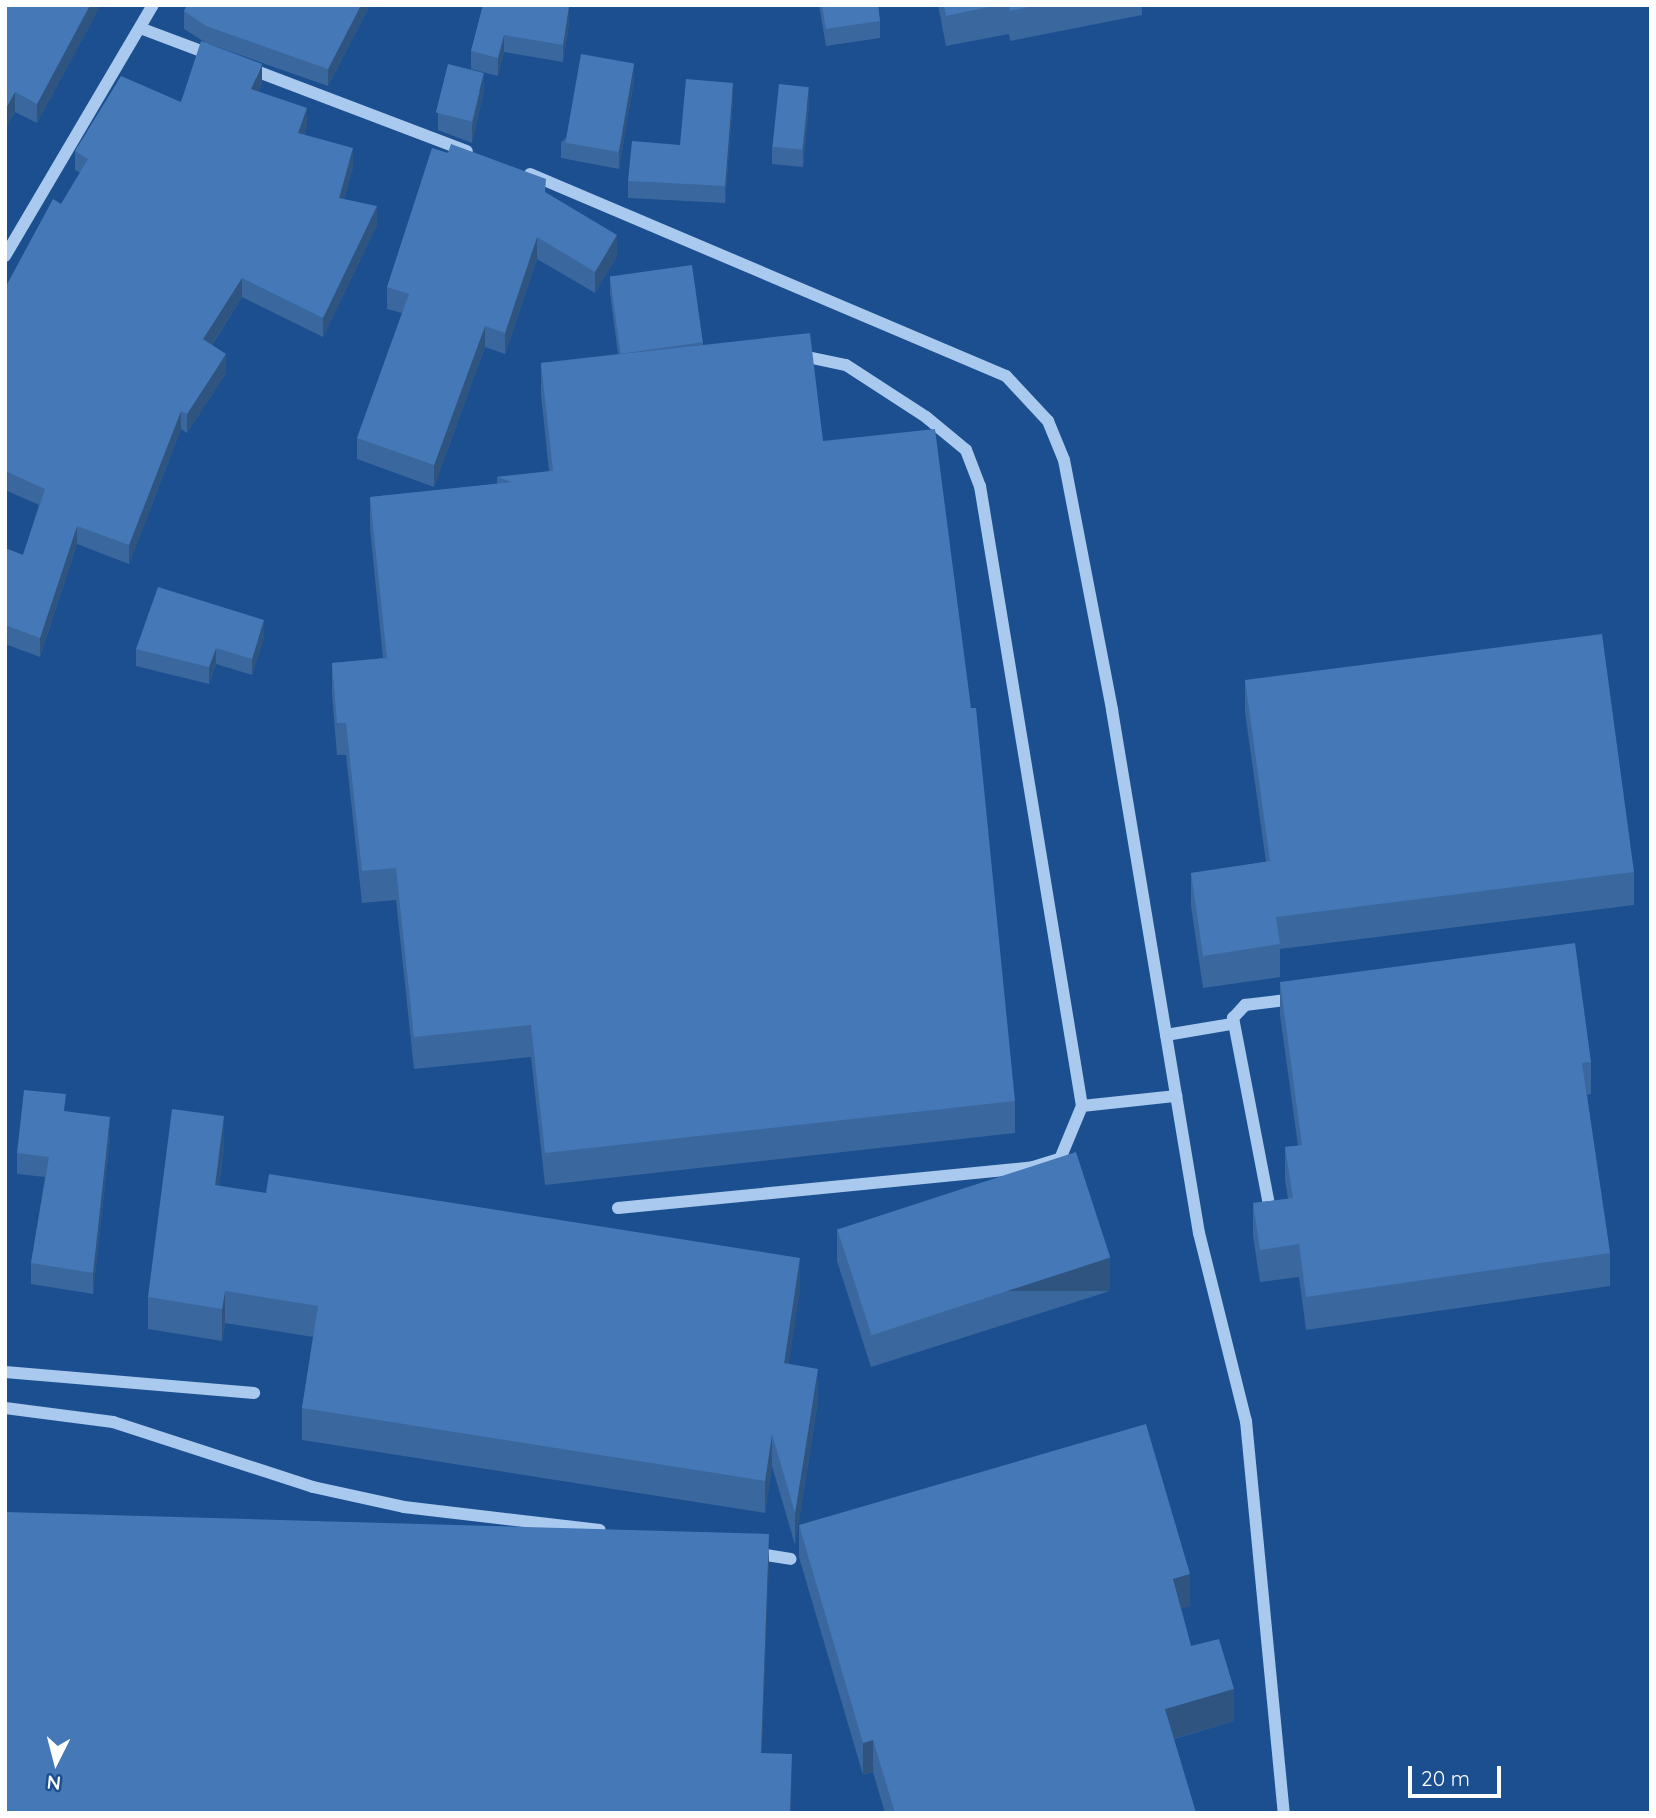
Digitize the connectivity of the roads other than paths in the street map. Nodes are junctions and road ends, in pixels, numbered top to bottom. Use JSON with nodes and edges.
{"nodes":[{"id":1,"x":153,"y":5,"type":"edge"},
{"id":2,"x":140,"y":28,"type":"junction"},
{"id":3,"x":485,"y":157,"type":"edge"},
{"id":4,"x":510,"y":167,"type":"edge"},
{"id":5,"x":5,"y":256,"type":"edge"},
{"id":6,"x":779,"y":358,"type":"edge"},
{"id":7,"x":1311,"y":996,"type":"edge"},
{"id":8,"x":1232,"y":1024,"type":"junction"},
{"id":9,"x":1166,"y":1035,"type":"junction"},
{"id":10,"x":1176,"y":1096,"type":"junction"},
{"id":11,"x":1082,"y":1106,"type":"junction"},
{"id":12,"x":618,"y":1208,"type":"dead end"},
{"id":13,"x":1271,"y":1216,"type":"edge"},
{"id":14,"x":5,"y":1372,"type":"edge"},
{"id":15,"x":254,"y":1393,"type":"dead end"},
{"id":16,"x":5,"y":1408,"type":"edge"},
{"id":17,"x":618,"y":1533,"type":"edge"},
{"id":18,"x":738,"y":1551,"type":"edge"},
{"id":19,"x":791,"y":1559,"type":"dead end"},
{"id":20,"x":1284,"y":1813,"type":"edge"}],
"edges":[{"from":1,"to":2,"type":"street"},
{"from":2,"to":3,"type":"street"},
{"from":2,"to":5,"type":"street"},
{"from":4,"to":9,"type":"street"},
{"from":6,"to":11,"type":"street"},
{"from":7,"to":8,"type":"street"},
{"from":8,"to":9,"type":"street"},
{"from":8,"to":13,"type":"street"},
{"from":9,"to":10,"type":"street"},
{"from":10,"to":11,"type":"street"},
{"from":10,"to":20,"type":"street"},
{"from":11,"to":12,"type":"street"},
{"from":14,"to":15,"type":"street"},
{"from":16,"to":17,"type":"street"},
{"from":18,"to":19,"type":"street"}]}
